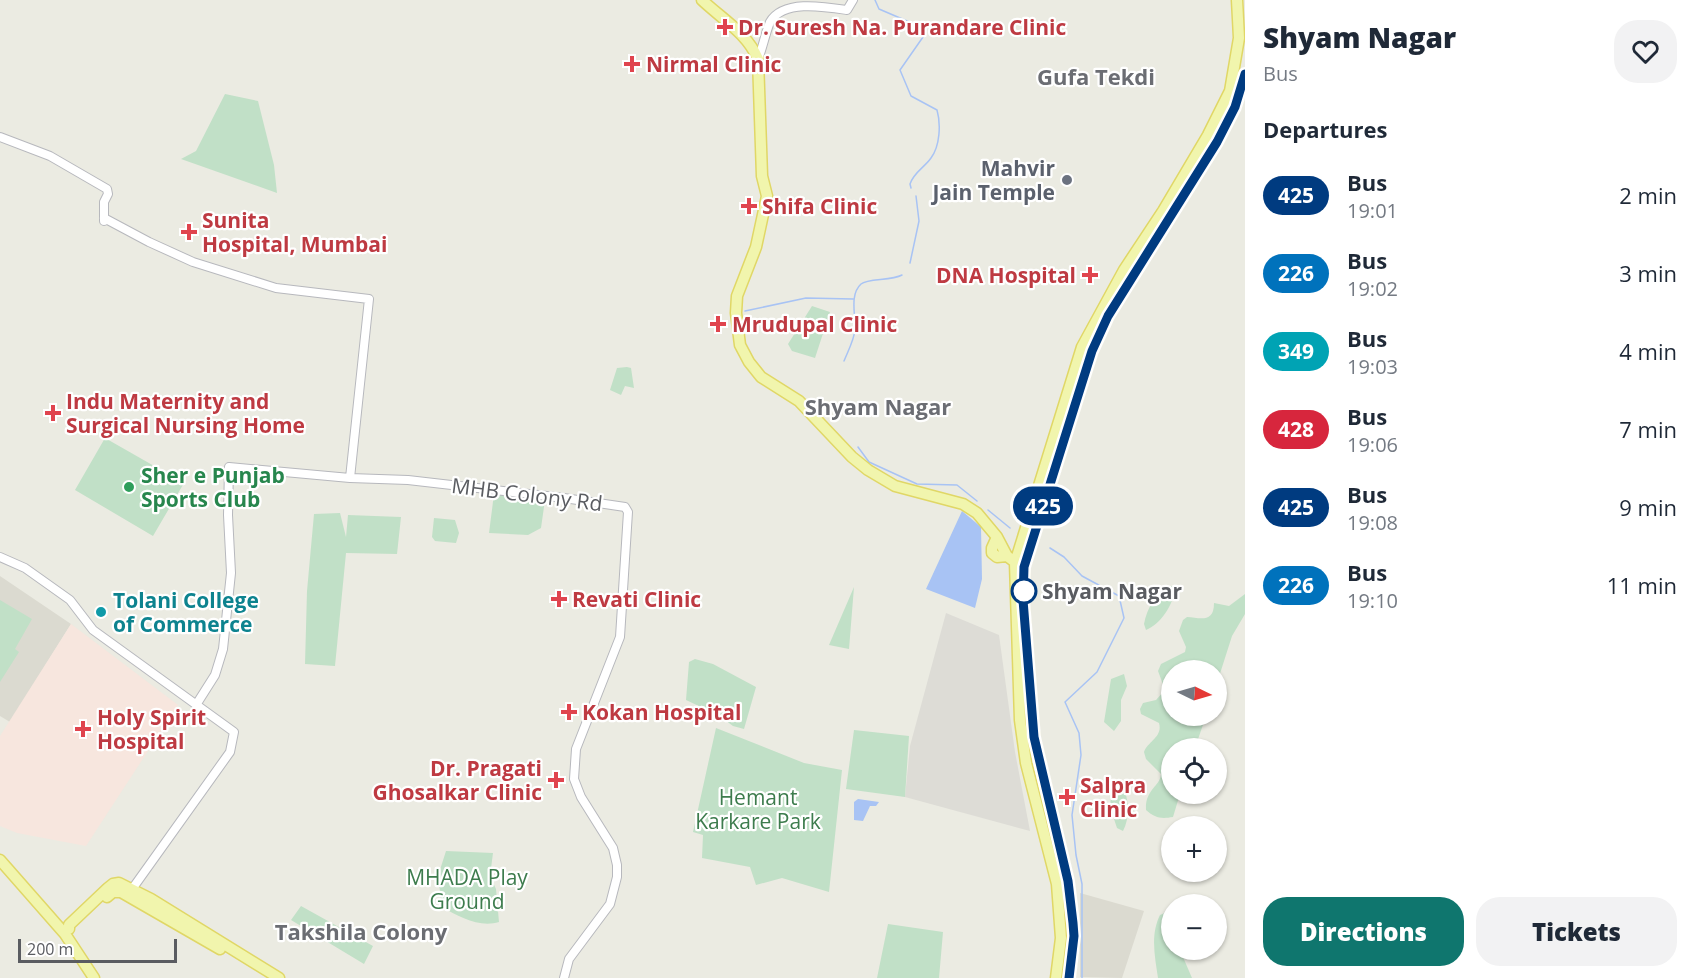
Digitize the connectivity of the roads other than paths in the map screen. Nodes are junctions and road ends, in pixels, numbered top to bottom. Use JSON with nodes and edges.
{"nodes":[{"id":1,"x":702,"y":0,"type":"edge"},
{"id":2,"x":853,"y":0,"type":"edge"},
{"id":3,"x":1237,"y":0,"type":"edge"},
{"id":4,"x":758,"y":59,"type":"junction"},
{"id":5,"x":1245,"y":74,"type":"edge"},
{"id":6,"x":0,"y":137,"type":"edge"},
{"id":7,"x":350,"y":478,"type":"junction"},
{"id":8,"x":0,"y":557,"type":"edge"},
{"id":9,"x":1015,"y":562,"type":"junction"},
{"id":10,"x":196,"y":705,"type":"junction"},
{"id":11,"x":0,"y":860,"type":"edge"},
{"id":12,"x":130,"y":892,"type":"junction"},
{"id":13,"x":67,"y":932,"type":"junction"},
{"id":14,"x":94,"y":978,"type":"edge"},
{"id":15,"x":267,"y":978,"type":"edge"},
{"id":16,"x":279,"y":978,"type":"edge"},
{"id":17,"x":564,"y":978,"type":"edge"},
{"id":18,"x":1056,"y":978,"type":"edge"},
{"id":19,"x":1069,"y":978,"type":"edge"}],
"edges":[{"from":1,"to":4,"type":"main road"},
{"from":2,"to":4,"type":"street"},
{"from":3,"to":9,"type":"main road"},
{"from":4,"to":9,"type":"main road"},
{"from":5,"to":9,"type":"main road"},
{"from":6,"to":7,"type":"street"},
{"from":7,"to":10,"type":"street","name":"MHB Colony Rd"},
{"from":7,"to":17,"type":"street","name":"MHB Colony Rd"},
{"from":8,"to":10,"type":"street"},
{"from":9,"to":18,"type":"main road"},
{"from":9,"to":19,"type":"main road"},
{"from":10,"to":12,"type":"street"},
{"from":11,"to":13,"type":"main road"},
{"from":12,"to":13,"type":"main road"},
{"from":12,"to":15,"type":"main road"},
{"from":12,"to":16,"type":"main road"},
{"from":13,"to":14,"type":"main road"}]}
